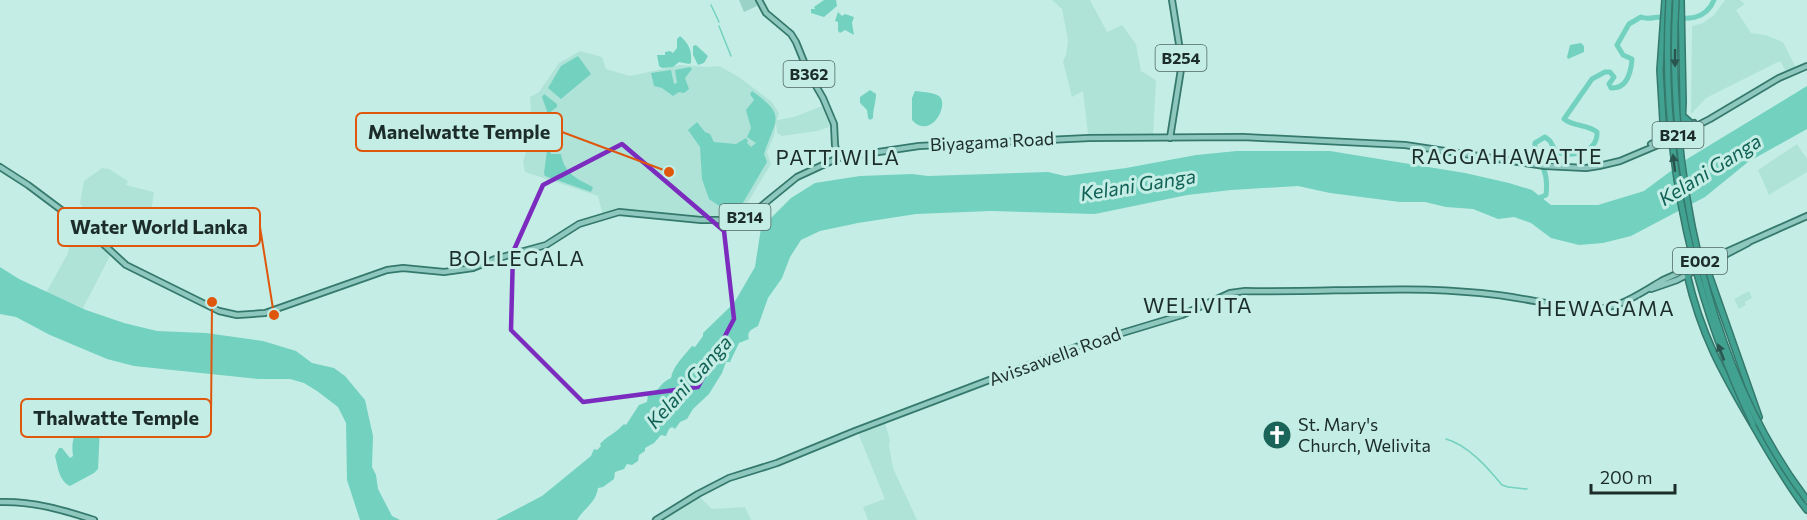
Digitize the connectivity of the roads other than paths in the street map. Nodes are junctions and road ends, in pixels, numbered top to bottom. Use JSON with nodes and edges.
{"nodes":[{"id":1,"x":759,"y":0,"type":"edge"},
{"id":2,"x":1172,"y":0,"type":"edge"},
{"id":3,"x":1667,"y":0,"type":"edge"},
{"id":4,"x":1676,"y":0,"type":"edge"},
{"id":5,"x":1681,"y":0,"type":"edge"},
{"id":6,"x":1807,"y":66,"type":"edge"},
{"id":7,"x":1722,"y":111,"type":"junction"},
{"id":8,"x":1683,"y":114,"type":"junction"},
{"id":9,"x":1692,"y":124,"type":"junction"},
{"id":10,"x":1682,"y":129,"type":"junction"},
{"id":11,"x":1170,"y":138,"type":"junction"},
{"id":12,"x":1664,"y":138,"type":"junction"},
{"id":13,"x":1633,"y":155,"type":"junction"},
{"id":14,"x":838,"y":158,"type":"junction"},
{"id":15,"x":0,"y":167,"type":"edge"},
{"id":16,"x":1807,"y":216,"type":"edge"},
{"id":17,"x":1750,"y":241,"type":"junction"},
{"id":18,"x":1706,"y":266,"type":"junction"},
{"id":19,"x":1687,"y":274,"type":"junction"},
{"id":20,"x":1649,"y":289,"type":"junction"},
{"id":21,"x":1753,"y":424,"type":"junction"},
{"id":22,"x":1766,"y":434,"type":"junction"},
{"id":23,"x":1807,"y":500,"type":"edge"},
{"id":24,"x":0,"y":502,"type":"edge"},
{"id":25,"x":1807,"y":510,"type":"edge"},
{"id":26,"x":94,"y":520,"type":"edge"},
{"id":27,"x":656,"y":520,"type":"edge"}],
"edges":[{"from":1,"to":14,"type":"main road","number":"B362"},
{"from":2,"to":11,"type":"main road","number":"B254"},
{"from":3,"to":12,"type":"highway"},
{"from":21,"to":3,"type":"highway","number":"E002","one_way":true,"bridge":true},
{"from":4,"to":22,"type":"highway","number":"E002","one_way":true,"bridge":true},
{"from":5,"to":8,"type":"highway"},
{"from":6,"to":7,"type":"main road","name":"Biyagama Road","number":"B214"},
{"from":7,"to":9,"type":"main road","name":"Biyagama Road","number":"B214"},
{"from":7,"to":13,"type":"main road","name":"Biyagama Road","number":"B214"},
{"from":8,"to":9,"type":"highway"},
{"from":8,"to":10,"type":"highway"},
{"from":9,"to":10,"type":"main road","name":"Biyagama Road","number":"B214"},
{"from":10,"to":12,"type":"main road","name":"Biyagama Road","number":"B214"},
{"from":11,"to":13,"type":"main road","name":"Biyagama Road","number":"B214"},
{"from":11,"to":14,"type":"main road","name":"Biyagama Road","number":"B214"},
{"from":12,"to":13,"type":"main road","name":"Biyagama Road","number":"B214"},
{"from":14,"to":15,"type":"main road","name":"Biyagama Road","number":"B214"},
{"from":16,"to":17,"type":"main road","name":"Avissawella Road"},
{"from":17,"to":18,"type":"main road","name":"Avissawella Road"},
{"from":17,"to":20,"type":"main road","name":"Avissawella Road"},
{"from":18,"to":19,"type":"main road","name":"Avissawella Road"},
{"from":18,"to":22,"type":"highway"},
{"from":19,"to":20,"type":"main road","name":"Avissawella Road"},
{"from":19,"to":21,"type":"highway"},
{"from":20,"to":27,"type":"main road","name":"Avissawella Road"},
{"from":21,"to":25,"type":"highway","number":"E002"},
{"from":22,"to":23,"type":"highway","number":"E002","bridge":true},
{"from":24,"to":26,"type":"main road"}]}
